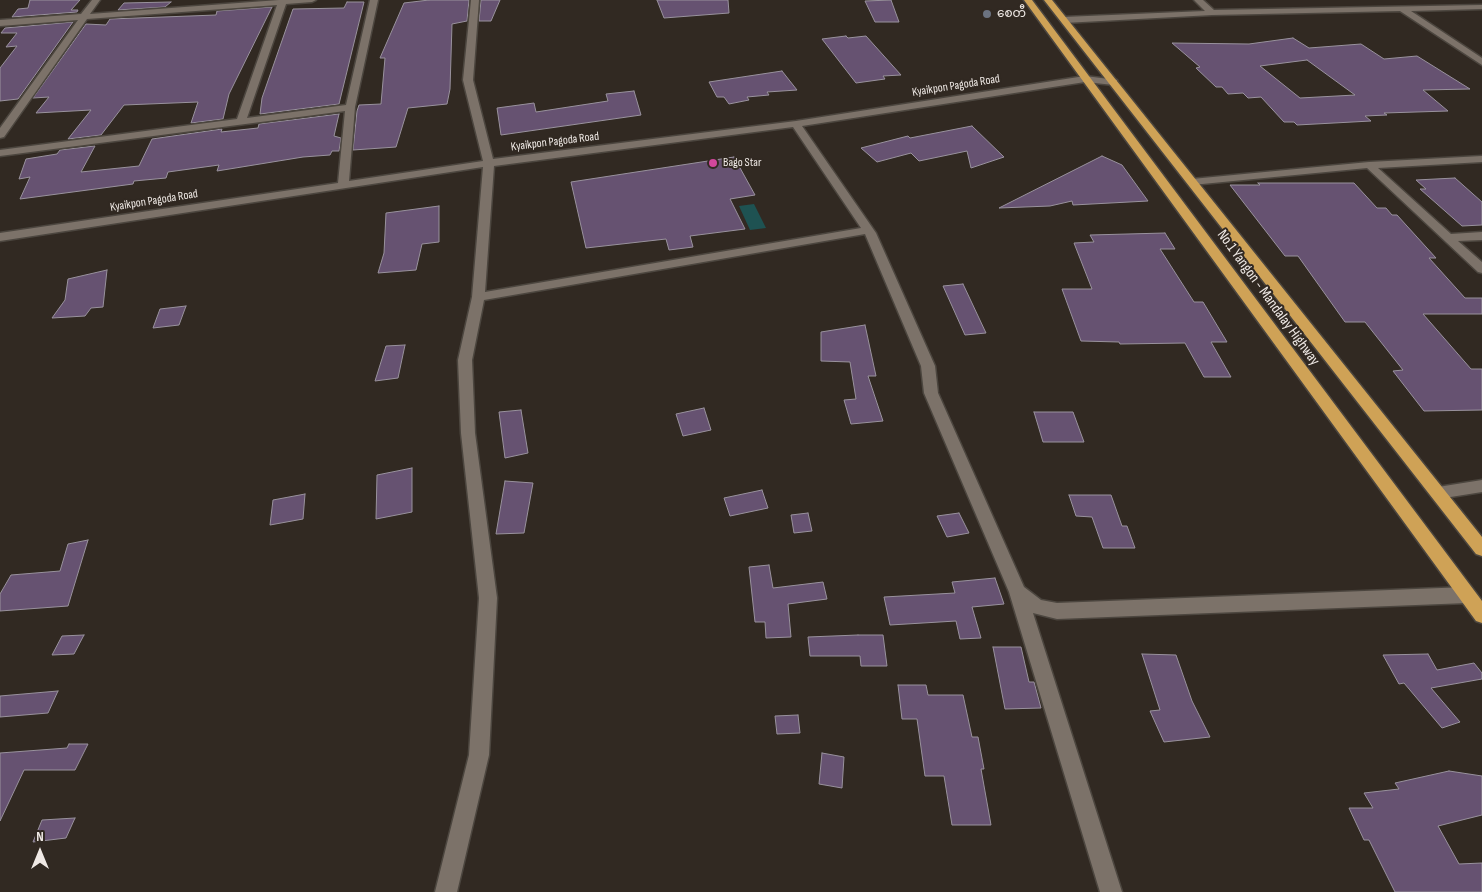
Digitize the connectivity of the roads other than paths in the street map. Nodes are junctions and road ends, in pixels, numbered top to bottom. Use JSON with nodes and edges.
{"nodes":[{"id":1,"x":96,"y":0,"type":"edge"},
{"id":2,"x":312,"y":0,"type":"edge"},
{"id":3,"x":374,"y":0,"type":"edge"},
{"id":4,"x":475,"y":0,"type":"edge"},
{"id":5,"x":1028,"y":0,"type":"edge"},
{"id":6,"x":1048,"y":0,"type":"edge"},
{"id":7,"x":1198,"y":0,"type":"edge"},
{"id":8,"x":1296,"y":0,"type":"edge"},
{"id":9,"x":1390,"y":0,"type":"edge"},
{"id":10,"x":282,"y":1,"type":"edge"},
{"id":11,"x":192,"y":4,"type":"edge"},
{"id":12,"x":1482,"y":7,"type":"edge"},
{"id":13,"x":1402,"y":9,"type":"junction"},
{"id":14,"x":1309,"y":11,"type":"junction"},
{"id":15,"x":1212,"y":12,"type":"junction"},
{"id":16,"x":84,"y":18,"type":"junction"},
{"id":17,"x":1064,"y":20,"type":"junction"},
{"id":18,"x":0,"y":22,"type":"edge"},
{"id":19,"x":1480,"y":59,"type":"edge"},
{"id":20,"x":1085,"y":79,"type":"junction"},
{"id":21,"x":1114,"y":82,"type":"junction"},
{"id":22,"x":350,"y":107,"type":"junction"},
{"id":23,"x":241,"y":121,"type":"junction"},
{"id":24,"x":796,"y":124,"type":"junction"},
{"id":25,"x":0,"y":135,"type":"edge"},
{"id":26,"x":0,"y":153,"type":"edge"},
{"id":27,"x":1482,"y":159,"type":"edge"},
{"id":28,"x":489,"y":163,"type":"junction"},
{"id":29,"x":1369,"y":165,"type":"junction"},
{"id":30,"x":1192,"y":182,"type":"junction"},
{"id":31,"x":343,"y":185,"type":"junction"},
{"id":32,"x":868,"y":230,"type":"junction"},
{"id":33,"x":1482,"y":236,"type":"edge"},
{"id":34,"x":0,"y":237,"type":"edge"},
{"id":35,"x":1448,"y":238,"type":"junction"},
{"id":36,"x":1482,"y":269,"type":"edge"},
{"id":37,"x":478,"y":298,"type":"junction"},
{"id":38,"x":1482,"y":486,"type":"edge"},
{"id":39,"x":1438,"y":493,"type":"junction"},
{"id":40,"x":1482,"y":549,"type":"edge"},
{"id":41,"x":1018,"y":592,"type":"junction"},
{"id":42,"x":1467,"y":595,"type":"junction"},
{"id":43,"x":1482,"y":615,"type":"edge"},
{"id":44,"x":446,"y":892,"type":"edge"},
{"id":45,"x":1111,"y":892,"type":"edge"}],
"edges":[{"from":1,"to":16,"type":"street"},
{"from":2,"to":10,"type":"street"},
{"from":3,"to":22,"type":"street"},
{"from":4,"to":28,"type":"street"},
{"from":5,"to":20,"type":"highway","name":"No.1 Yangon - Mandalay Highway"},
{"from":6,"to":17,"type":"highway","name":"No.1 Yangon - Mandalay Highway"},
{"from":7,"to":15,"type":"street"},
{"from":8,"to":14,"type":"street"},
{"from":9,"to":13,"type":"street"},
{"from":10,"to":11,"type":"street"},
{"from":10,"to":23,"type":"street"},
{"from":11,"to":16,"type":"street"},
{"from":12,"to":13,"type":"street"},
{"from":13,"to":14,"type":"street"},
{"from":13,"to":19,"type":"street"},
{"from":14,"to":15,"type":"street"},
{"from":15,"to":17,"type":"street"},
{"from":16,"to":18,"type":"street"},
{"from":16,"to":25,"type":"street"},
{"from":17,"to":21,"type":"highway","name":"No.1 Yangon - Mandalay Highway"},
{"from":20,"to":21,"type":"street","name":"Kyaikpon Pagoda Road"},
{"from":20,"to":24,"type":"street","name":"Kyaikpon Pagoda Road"},
{"from":20,"to":42,"type":"highway","name":"No.1 Yangon - Mandalay Highway"},
{"from":21,"to":30,"type":"highway","name":"No.1 Yangon - Mandalay Highway"},
{"from":22,"to":23,"type":"street"},
{"from":22,"to":31,"type":"street"},
{"from":23,"to":26,"type":"street"},
{"from":24,"to":28,"type":"street","name":"Kyaikpon Pagoda Road"},
{"from":24,"to":32,"type":"street"},
{"from":27,"to":29,"type":"street"},
{"from":28,"to":31,"type":"street","name":"Kyaikpon Pagoda Road"},
{"from":28,"to":37,"type":"street"},
{"from":29,"to":30,"type":"street"},
{"from":29,"to":35,"type":"street"},
{"from":30,"to":39,"type":"highway","name":"No.1 Yangon - Mandalay Highway"},
{"from":31,"to":34,"type":"street","name":"Kyaikpon Pagoda Road"},
{"from":32,"to":37,"type":"street"},
{"from":32,"to":41,"type":"street"},
{"from":33,"to":35,"type":"street"},
{"from":35,"to":36,"type":"street"},
{"from":37,"to":44,"type":"street"},
{"from":38,"to":39,"type":"street"},
{"from":39,"to":40,"type":"highway","name":"No.1 Yangon - Mandalay Highway"},
{"from":41,"to":42,"type":"street"},
{"from":41,"to":45,"type":"street"},
{"from":42,"to":43,"type":"highway","name":"No.1 Yangon - Mandalay Highway"}]}
